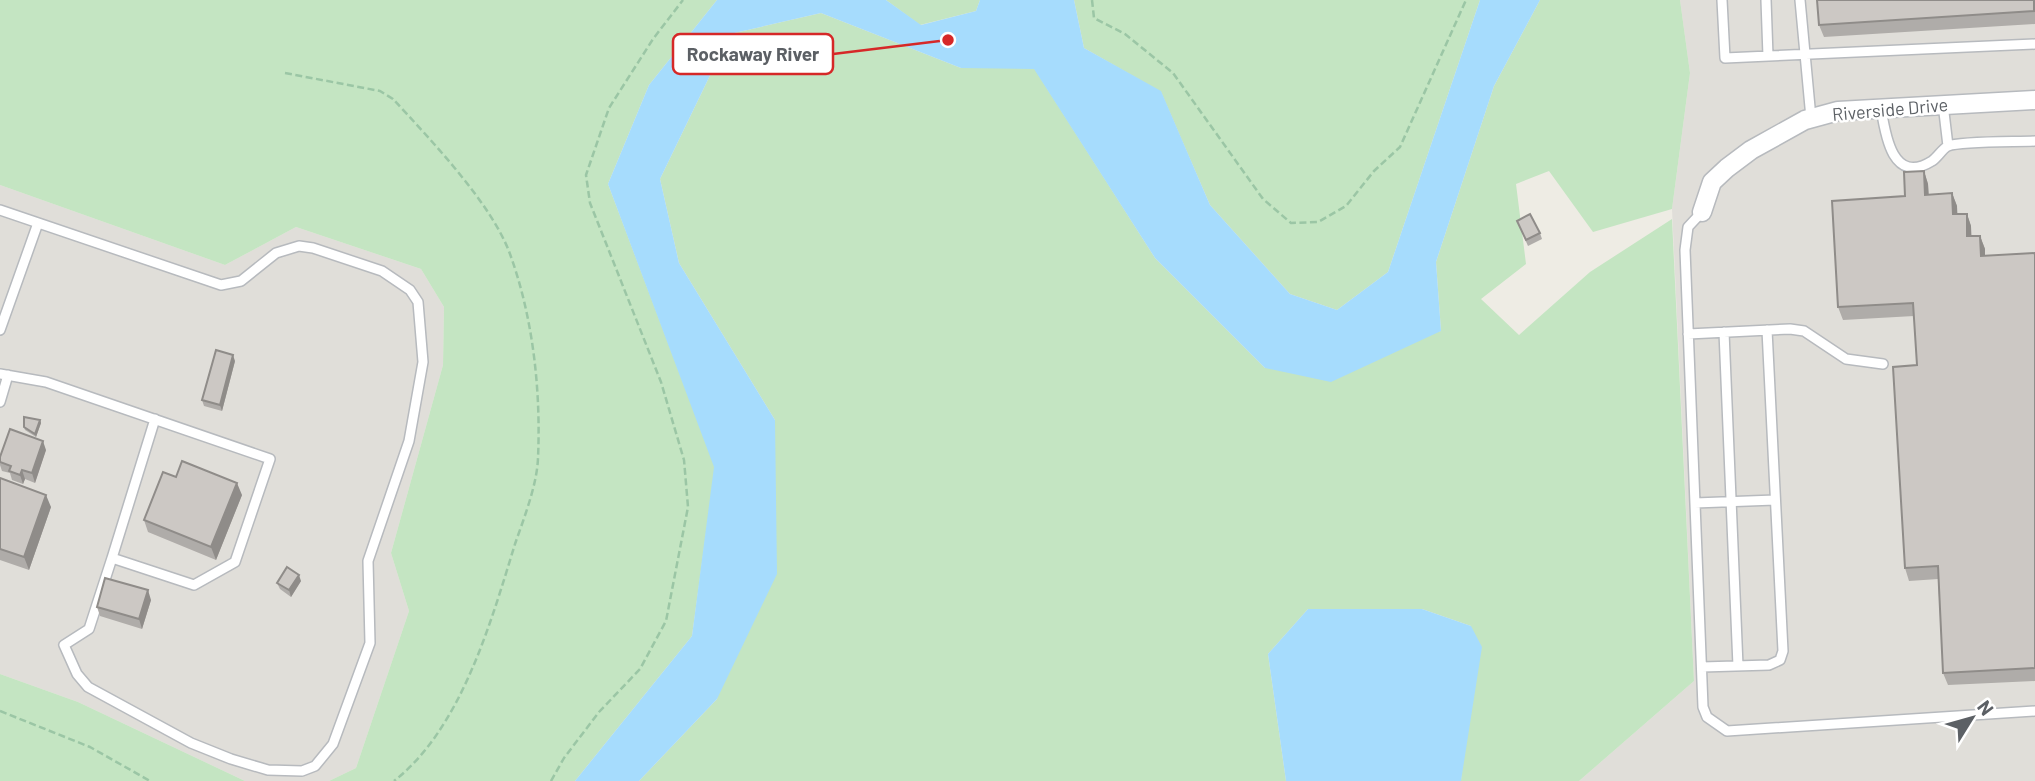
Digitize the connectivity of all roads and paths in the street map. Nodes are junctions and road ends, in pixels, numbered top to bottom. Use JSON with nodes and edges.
{"nodes":[{"id":1,"x":683,"y":0,"type":"edge"},
{"id":2,"x":1092,"y":0,"type":"edge"},
{"id":3,"x":1466,"y":0,"type":"edge"},
{"id":4,"x":1722,"y":0,"type":"edge"},
{"id":5,"x":1766,"y":0,"type":"edge"},
{"id":6,"x":1800,"y":0,"type":"edge"},
{"id":7,"x":2035,"y":44,"type":"edge"},
{"id":8,"x":1804,"y":54,"type":"junction"},
{"id":9,"x":1768,"y":56,"type":"junction"},
{"id":10,"x":285,"y":73,"type":"dead end"},
{"id":11,"x":2035,"y":100,"type":"edge"},
{"id":12,"x":1943,"y":104,"type":"junction"},
{"id":13,"x":1881,"y":108,"type":"junction"},
{"id":14,"x":1811,"y":118,"type":"junction"},
{"id":15,"x":2035,"y":141,"type":"edge"},
{"id":16,"x":1948,"y":146,"type":"junction"},
{"id":17,"x":0,"y":210,"type":"edge"},
{"id":18,"x":1702,"y":212,"type":"joint"},
{"id":19,"x":38,"y":223,"type":"junction"},
{"id":20,"x":0,"y":330,"type":"edge"},
{"id":21,"x":1767,"y":330,"type":"junction"},
{"id":22,"x":1724,"y":332,"type":"junction"},
{"id":23,"x":1688,"y":334,"type":"junction"},
{"id":24,"x":1883,"y":365,"type":"dead end"},
{"id":25,"x":4,"y":374,"type":"edge"},
{"id":26,"x":0,"y":402,"type":"edge"},
{"id":27,"x":155,"y":419,"type":"junction"},
{"id":28,"x":1775,"y":500,"type":"junction"},
{"id":29,"x":1731,"y":502,"type":"junction"},
{"id":30,"x":1695,"y":503,"type":"junction"},
{"id":31,"x":112,"y":558,"type":"junction"},
{"id":32,"x":1738,"y":666,"type":"junction"},
{"id":33,"x":1702,"y":667,"type":"junction"},
{"id":34,"x":0,"y":711,"type":"edge"},
{"id":35,"x":2035,"y":711,"type":"edge"},
{"id":36,"x":150,"y":781,"type":"edge"},
{"id":37,"x":394,"y":781,"type":"edge"},
{"id":38,"x":551,"y":781,"type":"edge"}],
"edges":[{"from":1,"to":38,"type":"path"},
{"from":2,"to":3,"type":"path"},
{"from":4,"to":9,"type":"lane"},
{"from":5,"to":9,"type":"lane"},
{"from":6,"to":8,"type":"lane"},
{"from":7,"to":8,"type":"lane"},
{"from":8,"to":9,"type":"lane"},
{"from":8,"to":14,"type":"lane"},
{"from":10,"to":37,"type":"path"},
{"from":11,"to":12,"type":"street","name":"Riverside Drive"},
{"from":12,"to":13,"type":"street","name":"Riverside Drive"},
{"from":12,"to":16,"type":"lane"},
{"from":13,"to":14,"type":"street","name":"Riverside Drive"},
{"from":13,"to":16,"type":"lane"},
{"from":14,"to":18,"type":"street","name":"Riverside Drive"},
{"from":15,"to":16,"type":"lane"},
{"from":17,"to":19,"type":"lane"},
{"from":18,"to":23,"type":"lane"},
{"from":19,"to":20,"type":"lane"},
{"from":19,"to":31,"type":"lane"},
{"from":21,"to":22,"type":"lane"},
{"from":21,"to":24,"type":"lane"},
{"from":21,"to":28,"type":"lane"},
{"from":22,"to":23,"type":"lane"},
{"from":22,"to":29,"type":"lane"},
{"from":23,"to":30,"type":"lane"},
{"from":25,"to":26,"type":"lane"},
{"from":25,"to":27,"type":"lane"},
{"from":27,"to":31,"type":"lane"},
{"from":27,"to":31,"type":"lane"},
{"from":28,"to":29,"type":"lane"},
{"from":28,"to":32,"type":"lane"},
{"from":29,"to":30,"type":"lane"},
{"from":29,"to":32,"type":"lane"},
{"from":30,"to":33,"type":"lane"},
{"from":32,"to":33,"type":"lane"},
{"from":33,"to":35,"type":"lane"},
{"from":34,"to":36,"type":"path"}]}
